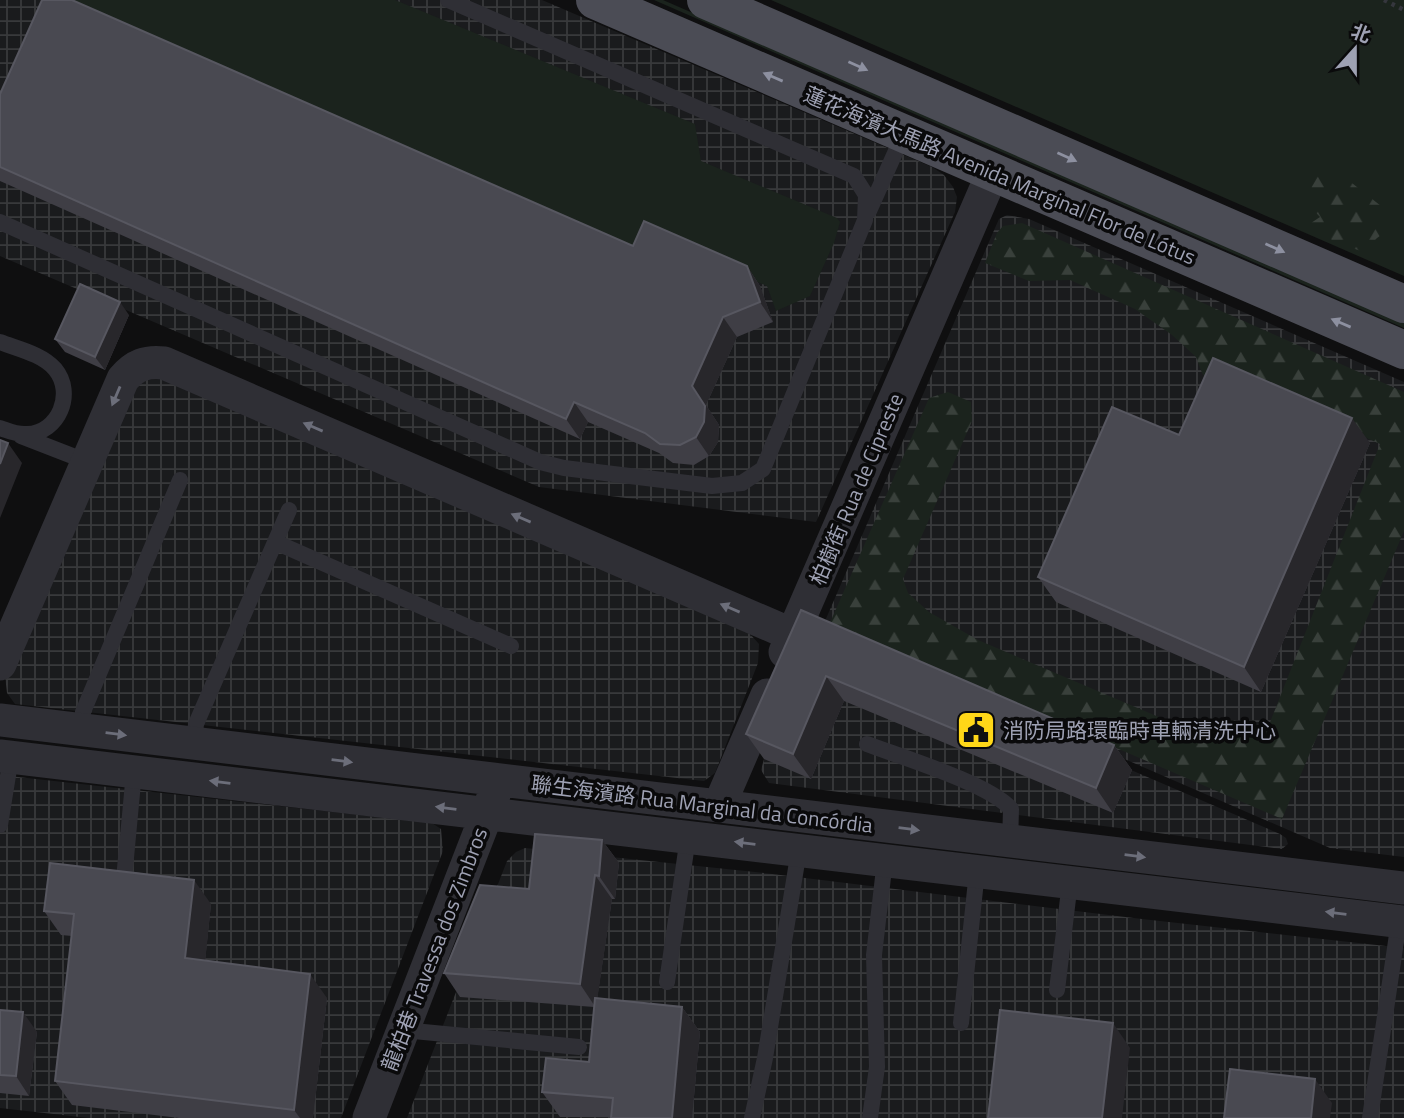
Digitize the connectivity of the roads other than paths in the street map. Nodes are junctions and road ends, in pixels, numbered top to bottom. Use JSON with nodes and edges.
{"nodes":[{"id":1,"x":447,"y":0,"type":"edge"},
{"id":2,"x":595,"y":0,"type":"edge"},
{"id":3,"x":706,"y":0,"type":"edge"},
{"id":4,"x":904,"y":133,"type":"junction"},
{"id":5,"x":993,"y":172,"type":"junction"},
{"id":6,"x":865,"y":220,"type":"junction"},
{"id":7,"x":0,"y":222,"type":"edge"},
{"id":8,"x":1404,"y":304,"type":"edge"},
{"id":9,"x":0,"y":342,"type":"edge"},
{"id":10,"x":1404,"y":350,"type":"edge"},
{"id":11,"x":8,"y":431,"type":"edge"},
{"id":12,"x":88,"y":462,"type":"junction"},
{"id":13,"x":180,"y":480,"type":"dead end"},
{"id":14,"x":289,"y":510,"type":"dead end"},
{"id":15,"x":275,"y":542,"type":"junction"},
{"id":16,"x":793,"y":635,"type":"junction"},
{"id":17,"x":511,"y":646,"type":"dead end"},
{"id":18,"x":0,"y":664,"type":"edge"},
{"id":19,"x":0,"y":720,"type":"edge"},
{"id":20,"x":82,"y":729,"type":"junction"},
{"id":21,"x":194,"y":743,"type":"junction"},
{"id":22,"x":867,"y":744,"type":"dead end"},
{"id":23,"x":6,"y":756,"type":"edge"},
{"id":24,"x":134,"y":772,"type":"junction"},
{"id":25,"x":500,"y":779,"type":"junction"},
{"id":26,"x":719,"y":806,"type":"junction"},
{"id":27,"x":486,"y":813,"type":"junction"},
{"id":28,"x":0,"y":825,"type":"edge"},
{"id":29,"x":688,"y":837,"type":"junction"},
{"id":30,"x":1010,"y":841,"type":"junction"},
{"id":31,"x":799,"y":850,"type":"junction"},
{"id":32,"x":886,"y":860,"type":"junction"},
{"id":33,"x":993,"y":873,"type":"junction"},
{"id":34,"x":149,"y":881,"type":"edge"},
{"id":35,"x":1070,"y":882,"type":"junction"},
{"id":36,"x":1404,"y":888,"type":"edge"},
{"id":37,"x":1401,"y":921,"type":"edge"},
{"id":38,"x":667,"y":982,"type":"dead end"},
{"id":39,"x":1057,"y":990,"type":"dead end"},
{"id":40,"x":961,"y":1023,"type":"dead end"},
{"id":41,"x":403,"y":1030,"type":"junction"},
{"id":42,"x":579,"y":1047,"type":"dead end"},
{"id":43,"x":369,"y":1118,"type":"edge"},
{"id":44,"x":752,"y":1118,"type":"edge"},
{"id":45,"x":870,"y":1118,"type":"edge"},
{"id":46,"x":1370,"y":1118,"type":"edge"}],
"edges":[{"from":1,"to":6,"type":"lane"},
{"from":4,"to":2,"type":"main road","name":"蓮花海濱大馬路 Avenida Marginal Flor de Lótus","one_way":true},
{"from":3,"to":8,"type":"main road","name":"蓮花海濱大馬路 Avenida Marginal Flor de Lótus","one_way":true},
{"from":4,"to":5,"type":"main road","name":"蓮花海濱大馬路 Avenida Marginal Flor de Lótus"},
{"from":4,"to":6,"type":"lane"},
{"from":10,"to":5,"type":"main road","name":"蓮花海濱大馬路 Avenida Marginal Flor de Lótus","one_way":true},
{"from":5,"to":16,"type":"street","name":"柏樹街 Rua de Cipreste"},
{"from":6,"to":7,"type":"lane"},
{"from":9,"to":11,"type":"lane"},
{"from":11,"to":12,"type":"lane"},
{"from":16,"to":12,"type":"street","one_way":true},
{"from":12,"to":18,"type":"street"},
{"from":13,"to":20,"type":"lane"},
{"from":14,"to":15,"type":"lane"},
{"from":15,"to":17,"type":"lane"},
{"from":15,"to":21,"type":"lane"},
{"from":16,"to":26,"type":"street","name":"柏樹街 Rua de Cipreste"},
{"from":19,"to":20,"type":"street","name":"聯生海濱路 Rua Marginal da Concórdia"},
{"from":20,"to":21,"type":"street","name":"聯生海濱路 Rua Marginal da Concórdia","one_way":true},
{"from":21,"to":25,"type":"street","name":"聯生海濱路 Rua Marginal da Concórdia","one_way":true},
{"from":22,"to":30,"type":"lane"},
{"from":23,"to":24,"type":"street","name":"聯生海濱路 Rua Marginal da Concórdia"},
{"from":23,"to":28,"type":"lane"},
{"from":27,"to":24,"type":"street","name":"聯生海濱路 Rua Marginal da Concórdia","one_way":true},
{"from":24,"to":34,"type":"lane"},
{"from":25,"to":26,"type":"street","name":"聯生海濱路 Rua Marginal da Concórdia"},
{"from":25,"to":27,"type":"street","name":"龍柏巷 Travessa dos Zimbros"},
{"from":26,"to":30,"type":"street","name":"聯生海濱路 Rua Marginal da Concórdia","one_way":true},
{"from":27,"to":29,"type":"street","name":"聯生海濱路 Rua Marginal da Concórdia"},
{"from":27,"to":41,"type":"street","name":"龍柏巷 Travessa dos Zimbros"},
{"from":31,"to":29,"type":"street","name":"聯生海濱路 Rua Marginal da Concórdia","one_way":true},
{"from":29,"to":38,"type":"lane"},
{"from":30,"to":33,"type":"lane"},
{"from":30,"to":36,"type":"street","name":"聯生海濱路 Rua Marginal da Concórdia","one_way":true},
{"from":31,"to":32,"type":"street","name":"聯生海濱路 Rua Marginal da Concórdia"},
{"from":31,"to":44,"type":"lane"},
{"from":32,"to":33,"type":"street","name":"聯生海濱路 Rua Marginal da Concórdia"},
{"from":32,"to":45,"type":"lane"},
{"from":33,"to":35,"type":"street","name":"聯生海濱路 Rua Marginal da Concórdia"},
{"from":33,"to":40,"type":"lane"},
{"from":37,"to":35,"type":"street","name":"聯生海濱路 Rua Marginal da Concórdia","one_way":true},
{"from":35,"to":39,"type":"lane"},
{"from":37,"to":46,"type":"lane"},
{"from":41,"to":42,"type":"lane"},
{"from":41,"to":43,"type":"street","name":"龍柏巷 Travessa dos Zimbros"}]}
